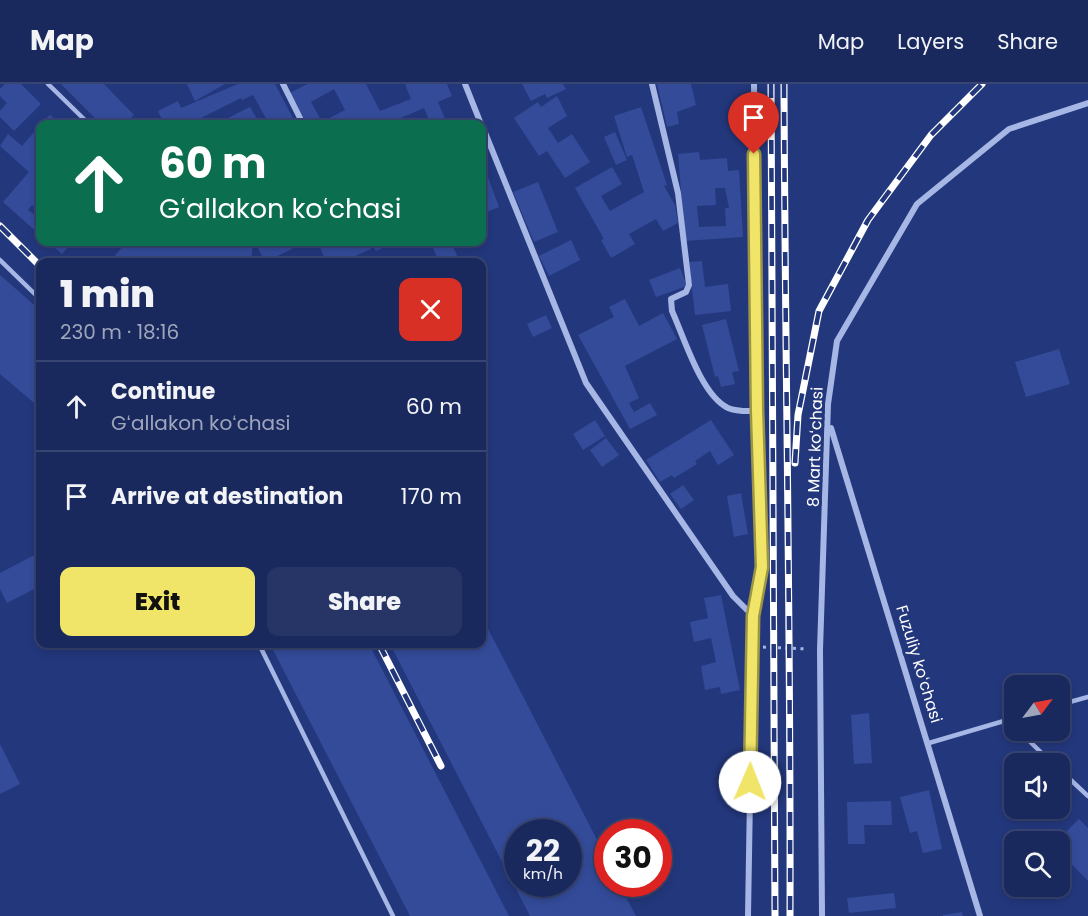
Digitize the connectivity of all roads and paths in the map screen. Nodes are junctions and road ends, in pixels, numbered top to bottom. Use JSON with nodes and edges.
{"nodes":[{"id":1,"x":48,"y":84,"type":"edge"},
{"id":2,"x":283,"y":84,"type":"edge"},
{"id":3,"x":465,"y":84,"type":"edge"},
{"id":4,"x":652,"y":84,"type":"edge"},
{"id":5,"x":754,"y":84,"type":"edge"},
{"id":6,"x":1088,"y":103,"type":"edge"},
{"id":7,"x":85,"y":120,"type":"edge"},
{"id":8,"x":301,"y":120,"type":"edge"},
{"id":9,"x":479,"y":120,"type":"edge"},
{"id":10,"x":486,"y":137,"type":"edge"},
{"id":11,"x":0,"y":260,"type":"edge"},
{"id":12,"x":36,"y":295,"type":"edge"},
{"id":13,"x":757,"y":411,"type":"junction"},
{"id":14,"x":829,"y":422,"type":"junction"},
{"id":15,"x":753,"y":616,"type":"junction"},
{"id":16,"x":752,"y":647,"type":"junction"},
{"id":17,"x":261,"y":648,"type":"edge"},
{"id":18,"x":820,"y":650,"type":"junction"},
{"id":19,"x":1088,"y":697,"type":"edge"},
{"id":20,"x":1070,"y":702,"type":"edge"},
{"id":21,"x":1004,"y":721,"type":"edge"},
{"id":22,"x":1029,"y":741,"type":"edge"},
{"id":23,"x":929,"y":743,"type":"junction"},
{"id":24,"x":1042,"y":753,"type":"edge"},
{"id":25,"x":1070,"y":779,"type":"edge"},
{"id":26,"x":1088,"y":796,"type":"edge"},
{"id":27,"x":393,"y":916,"type":"edge"},
{"id":28,"x":748,"y":916,"type":"edge"},
{"id":29,"x":822,"y":916,"type":"edge"},
{"id":30,"x":981,"y":916,"type":"edge"}],
"edges":[{"from":1,"to":7,"type":"lane"},
{"from":2,"to":8,"type":"street"},
{"from":3,"to":9,"type":"street"},
{"from":4,"to":13,"type":"street"},
{"from":5,"to":13,"type":"street"},
{"from":6,"to":14,"type":"street","name":"8 Mart koʻchasi"},
{"from":10,"to":15,"type":"street"},
{"from":11,"to":12,"type":"lane"},
{"from":13,"to":15,"type":"street"},
{"from":14,"to":18,"type":"street","name":"8 Mart koʻchasi"},
{"from":14,"to":23,"type":"street","name":"Fuzuliy koʻchasi"},
{"from":15,"to":16,"type":"street"},
{"from":16,"to":18,"type":"path"},
{"from":16,"to":28,"type":"street"},
{"from":17,"to":27,"type":"lane"},
{"from":18,"to":29,"type":"street","name":"8 Mart koʻchasi"},
{"from":19,"to":20,"type":"lane"},
{"from":21,"to":23,"type":"lane"},
{"from":22,"to":24,"type":"lane"},
{"from":23,"to":30,"type":"street","name":"Fuzuliy koʻchasi"},
{"from":25,"to":26,"type":"lane"}]}
